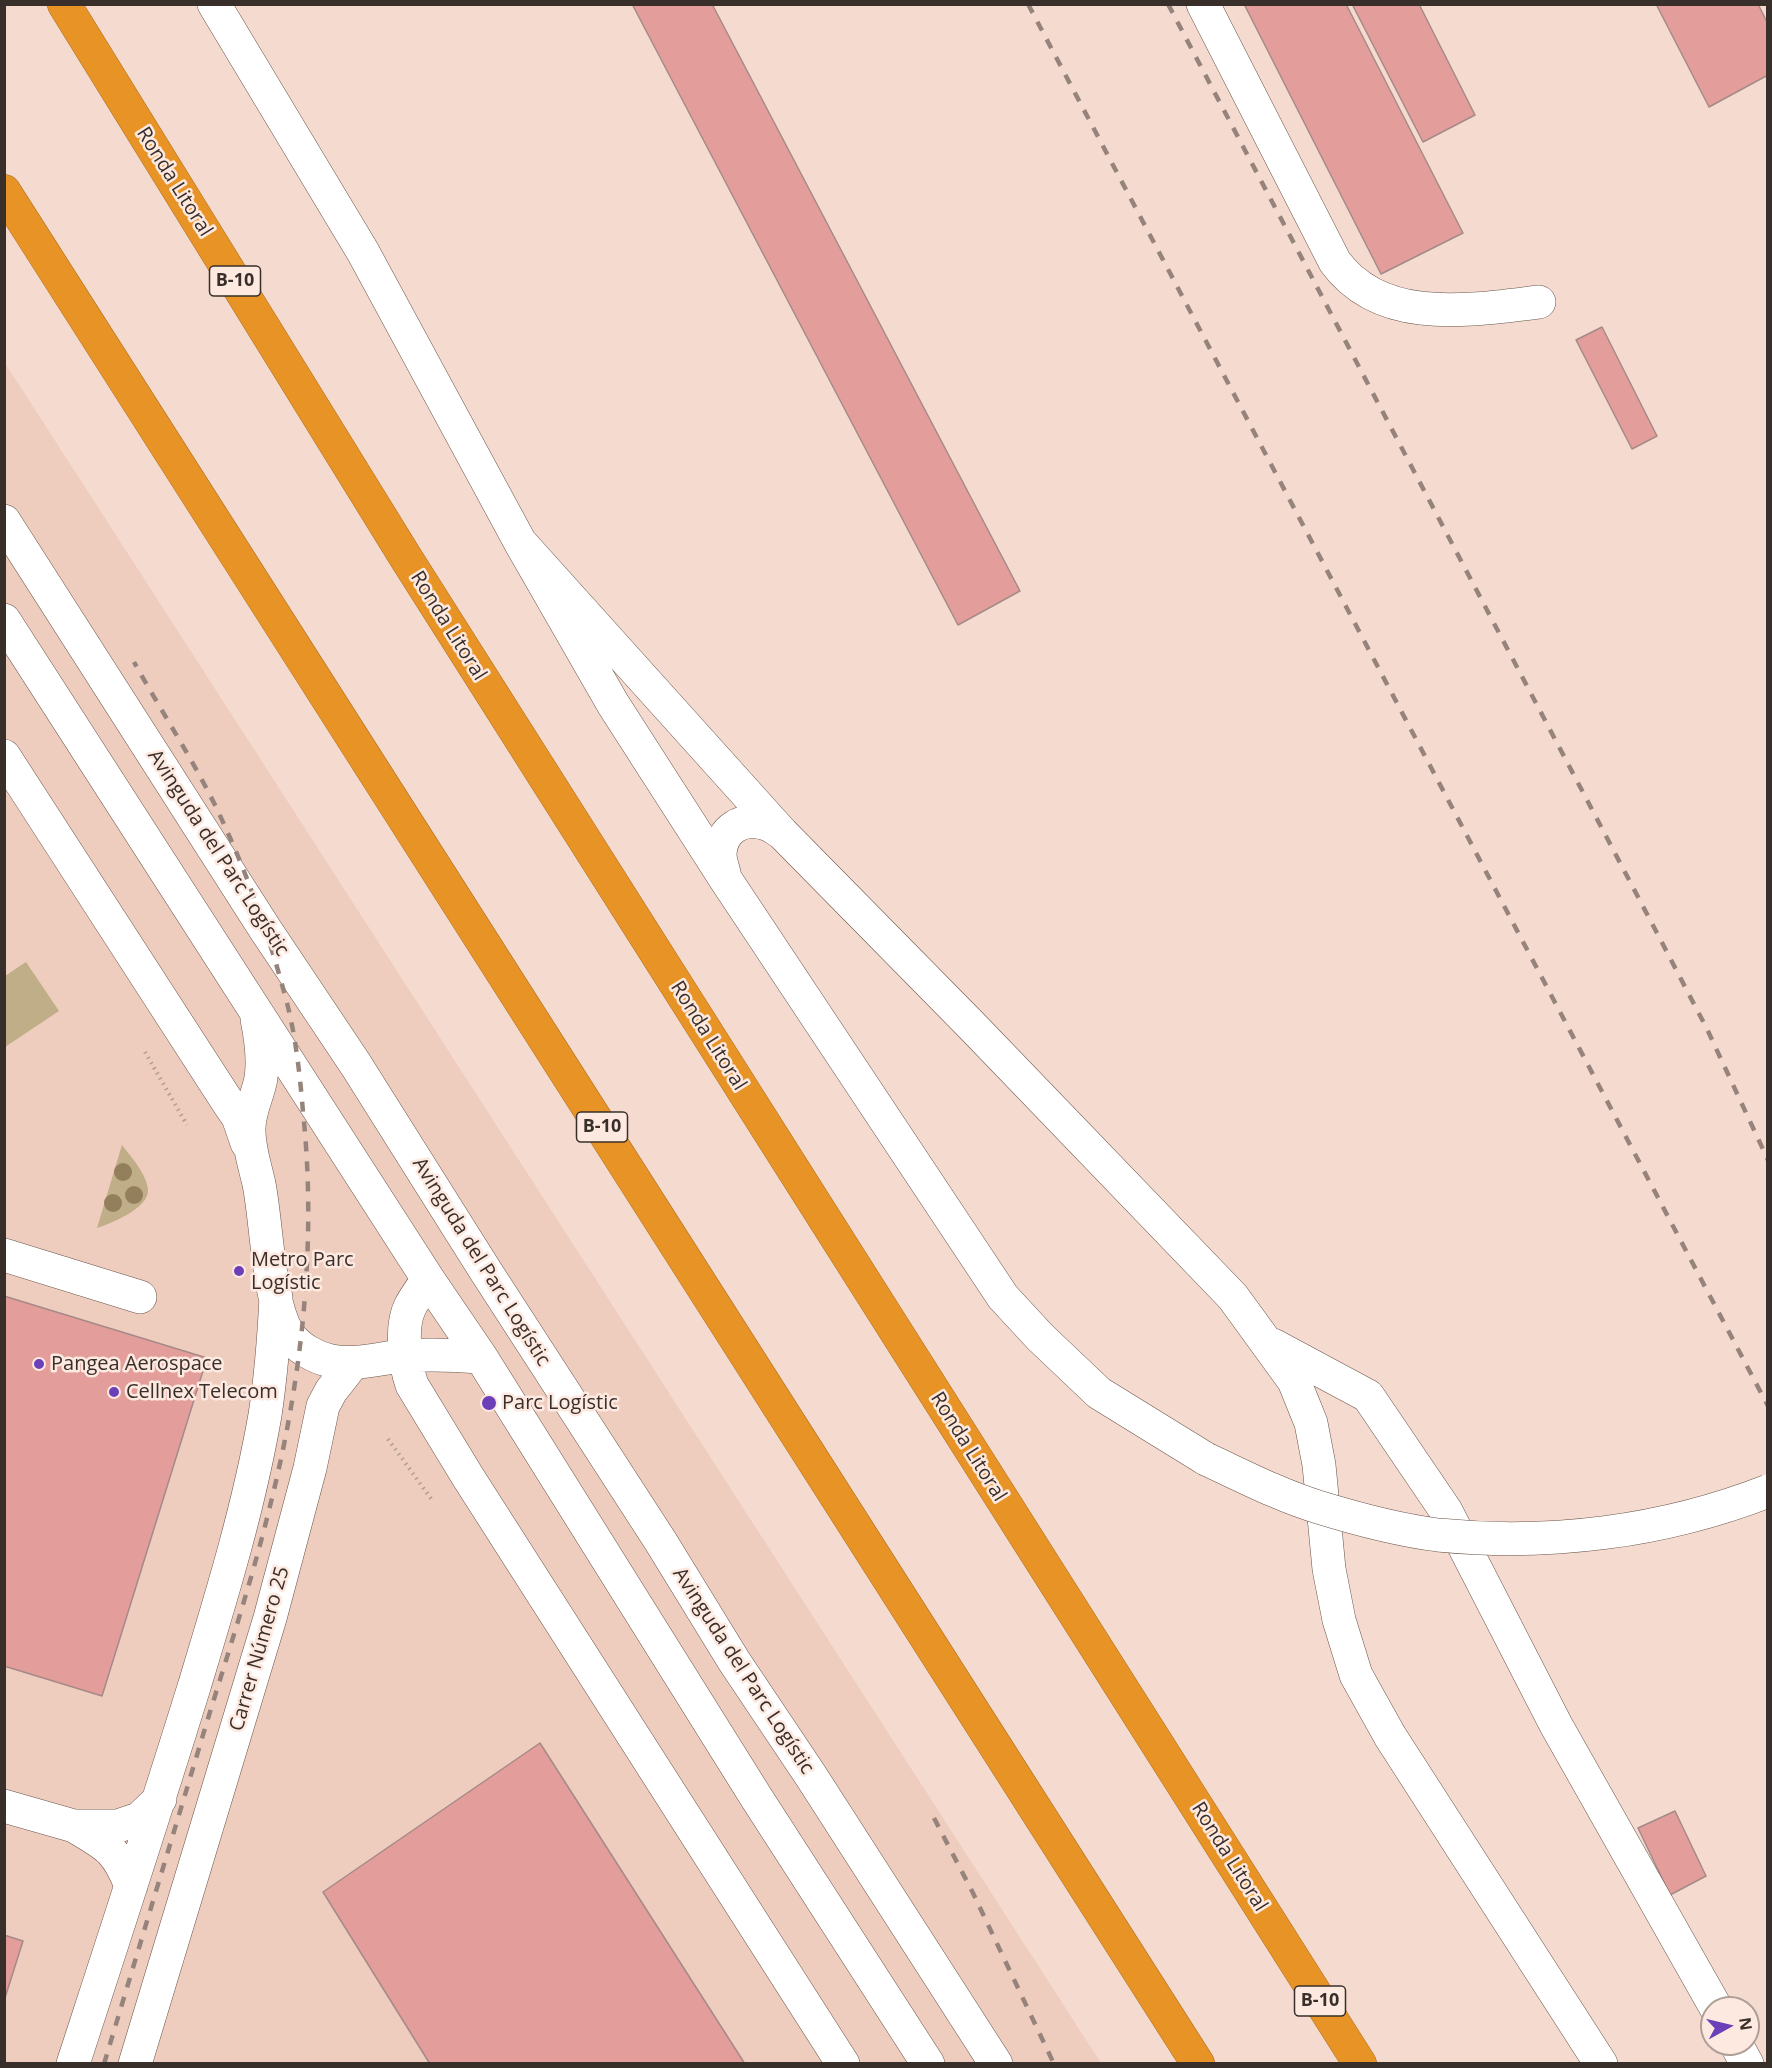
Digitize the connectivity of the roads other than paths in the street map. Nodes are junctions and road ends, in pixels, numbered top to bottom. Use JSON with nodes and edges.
{"nodes":[{"id":1,"x":64,"y":4,"type":"edge"},
{"id":2,"x":213,"y":4,"type":"edge"},
{"id":3,"x":1203,"y":4,"type":"edge"},
{"id":4,"x":4,"y":191,"type":"edge"},
{"id":5,"x":1539,"y":302,"type":"dead end"},
{"id":6,"x":4,"y":521,"type":"edge"},
{"id":7,"x":520,"y":542,"type":"junction"},
{"id":8,"x":4,"y":620,"type":"edge"},
{"id":9,"x":4,"y":756,"type":"edge"},
{"id":10,"x":782,"y":833,"type":"junction"},
{"id":11,"x":726,"y":880,"type":"junction"},
{"id":12,"x":255,"y":1007,"type":"junction"},
{"id":13,"x":251,"y":1153,"type":"junction"},
{"id":14,"x":4,"y":1255,"type":"edge"},
{"id":15,"x":428,"y":1279,"type":"junction"},
{"id":16,"x":140,"y":1297,"type":"dead end"},
{"id":17,"x":276,"y":1297,"type":"junction"},
{"id":18,"x":1266,"y":1341,"type":"junction"},
{"id":19,"x":405,"y":1356,"type":"junction"},
{"id":20,"x":481,"y":1357,"type":"junction"},
{"id":21,"x":353,"y":1363,"type":"junction"},
{"id":22,"x":1767,"y":1491,"type":"edge"},
{"id":23,"x":159,"y":1799,"type":"junction"},
{"id":24,"x":4,"y":1806,"type":"edge"},
{"id":25,"x":74,"y":1826,"type":"junction"},
{"id":26,"x":131,"y":1886,"type":"junction"},
{"id":27,"x":1709,"y":1996,"type":"edge"},
{"id":28,"x":73,"y":2064,"type":"edge"},
{"id":29,"x":135,"y":2064,"type":"edge"},
{"id":30,"x":843,"y":2064,"type":"edge"},
{"id":31,"x":928,"y":2064,"type":"edge"},
{"id":32,"x":996,"y":2064,"type":"edge"},
{"id":33,"x":1198,"y":2064,"type":"edge"},
{"id":34,"x":1360,"y":2064,"type":"edge"},
{"id":35,"x":1601,"y":2064,"type":"edge"}],
"edges":[{"from":1,"to":34,"type":"highway","name":"Ronda Litoral","number":"B-10"},
{"from":2,"to":7,"type":"street"},
{"from":3,"to":5,"type":"street"},
{"from":4,"to":33,"type":"highway","number":"B-10"},
{"from":6,"to":32,"type":"street","name":"Avinguda del Parc Logístic"},
{"from":7,"to":10,"type":"street"},
{"from":7,"to":11,"type":"street"},
{"from":8,"to":12,"type":"street"},
{"from":9,"to":13,"type":"street"},
{"from":10,"to":11,"type":"street"},
{"from":10,"to":18,"type":"street"},
{"from":11,"to":22,"type":"street","bridge":true},
{"from":12,"to":13,"type":"street"},
{"from":12,"to":15,"type":"street"},
{"from":13,"to":17,"type":"street"},
{"from":14,"to":16,"type":"street"},
{"from":15,"to":19,"type":"street"},
{"from":15,"to":20,"type":"street"},
{"from":17,"to":21,"type":"street"},
{"from":17,"to":23,"type":"street"},
{"from":18,"to":27,"type":"street"},
{"from":18,"to":35,"type":"street"},
{"from":19,"to":20,"type":"street"},
{"from":19,"to":21,"type":"street"},
{"from":19,"to":30,"type":"street"},
{"from":20,"to":31,"type":"street"},
{"from":21,"to":29,"type":"street","name":"Carrer Número 25"},
{"from":23,"to":25,"type":"street"},
{"from":23,"to":26,"type":"street"},
{"from":24,"to":25,"type":"street"},
{"from":25,"to":26,"type":"street"},
{"from":26,"to":28,"type":"street"}]}
